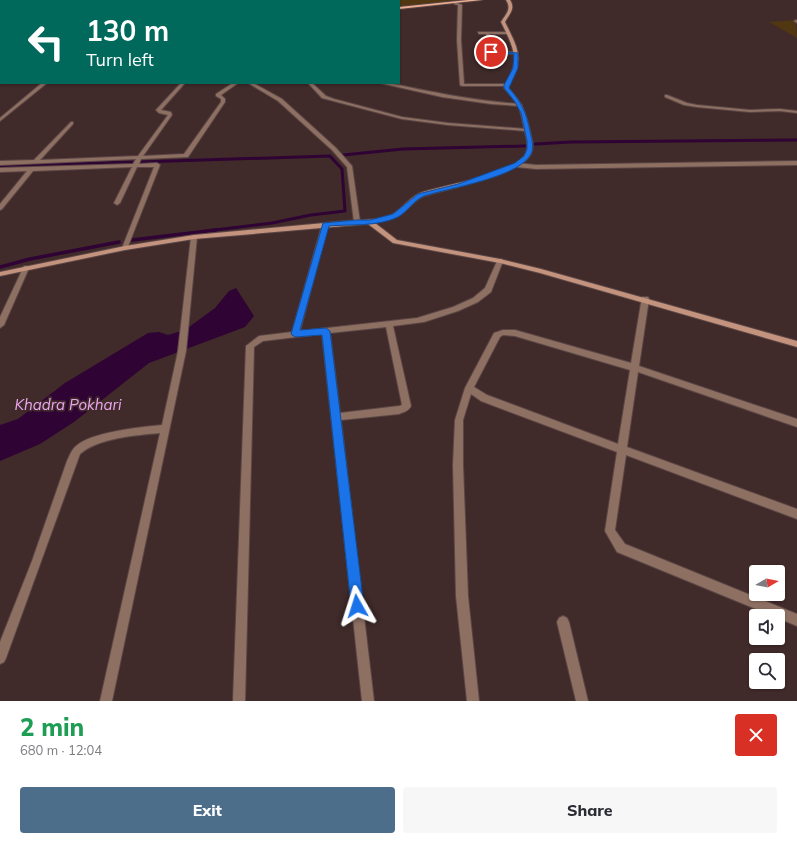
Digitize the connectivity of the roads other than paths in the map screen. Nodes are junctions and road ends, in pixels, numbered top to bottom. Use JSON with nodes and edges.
{"nodes":[{"id":1,"x":480,"y":0,"type":"edge"},
{"id":2,"x":508,"y":0,"type":"edge"},
{"id":3,"x":454,"y":1,"type":"edge"},
{"id":4,"x":400,"y":5,"type":"edge"},
{"id":5,"x":400,"y":8,"type":"edge"},
{"id":6,"x":479,"y":33,"type":"dead end"},
{"id":7,"x":488,"y":33,"type":"junction"},
{"id":8,"x":508,"y":33,"type":"junction"},
{"id":9,"x":481,"y":52,"type":"dead end"},
{"id":10,"x":491,"y":52,"type":"junction"},
{"id":11,"x":516,"y":53,"type":"junction"},
{"id":12,"x":44,"y":84,"type":"edge"},
{"id":13,"x":183,"y":84,"type":"edge"},
{"id":14,"x":234,"y":84,"type":"edge"},
{"id":15,"x":252,"y":84,"type":"edge"},
{"id":16,"x":311,"y":84,"type":"edge"},
{"id":17,"x":387,"y":84,"type":"edge"},
{"id":18,"x":506,"y":85,"type":"junction"},
{"id":19,"x":667,"y":96,"type":"dead end"},
{"id":20,"x":520,"y":105,"type":"junction"},
{"id":21,"x":797,"y":112,"type":"edge"},
{"id":22,"x":0,"y":120,"type":"edge"},
{"id":23,"x":71,"y":123,"type":"dead end"},
{"id":24,"x":526,"y":130,"type":"junction"},
{"id":25,"x":139,"y":158,"type":"junction"},
{"id":26,"x":35,"y":162,"type":"junction"},
{"id":27,"x":0,"y":163,"type":"edge"},
{"id":28,"x":796,"y":163,"type":"edge"},
{"id":29,"x":136,"y":164,"type":"junction"},
{"id":30,"x":518,"y":165,"type":"junction"},
{"id":31,"x":32,"y":168,"type":"junction"},
{"id":32,"x":0,"y":170,"type":"edge"},
{"id":33,"x":117,"y":203,"type":"dead end"},
{"id":34,"x":0,"y":208,"type":"edge"},
{"id":35,"x":357,"y":222,"type":"junction"},
{"id":36,"x":370,"y":222,"type":"junction"},
{"id":37,"x":326,"y":225,"type":"junction"},
{"id":38,"x":194,"y":237,"type":"junction"},
{"id":39,"x":125,"y":248,"type":"junction"},
{"id":40,"x":500,"y":261,"type":"junction"},
{"id":41,"x":26,"y":268,"type":"junction"},
{"id":42,"x":0,"y":274,"type":"edge"},
{"id":43,"x":645,"y":300,"type":"junction"},
{"id":44,"x":389,"y":324,"type":"junction"},
{"id":45,"x":0,"y":325,"type":"edge"},
{"id":46,"x":326,"y":331,"type":"junction"},
{"id":47,"x":295,"y":334,"type":"junction"},
{"id":48,"x":797,"y":344,"type":"edge"},
{"id":49,"x":636,"y":368,"type":"junction"},
{"id":50,"x":469,"y":388,"type":"junction"},
{"id":51,"x":336,"y":417,"type":"junction"},
{"id":52,"x":797,"y":423,"type":"edge"},
{"id":53,"x":164,"y":428,"type":"junction"},
{"id":54,"x":622,"y":450,"type":"junction"},
{"id":55,"x":797,"y":514,"type":"edge"},
{"id":56,"x":797,"y":620,"type":"edge"},
{"id":57,"x":563,"y":622,"type":"dead end"},
{"id":58,"x":0,"y":658,"type":"edge"},
{"id":59,"x":106,"y":701,"type":"edge"},
{"id":60,"x":239,"y":701,"type":"edge"},
{"id":61,"x":368,"y":701,"type":"edge"},
{"id":62,"x":473,"y":701,"type":"edge"},
{"id":63,"x":582,"y":701,"type":"edge"}],
"edges":[{"from":1,"to":3,"type":"main road"},
{"from":2,"to":8,"type":"street"},
{"from":3,"to":4,"type":"main road"},
{"from":3,"to":5,"type":"main road"},
{"from":3,"to":18,"type":"street"},
{"from":6,"to":7,"type":"street"},
{"from":7,"to":8,"type":"street"},
{"from":7,"to":10,"type":"street"},
{"from":8,"to":11,"type":"street"},
{"from":9,"to":10,"type":"street"},
{"from":10,"to":11,"type":"street"},
{"from":11,"to":18,"type":"street"},
{"from":12,"to":22,"type":"street"},
{"from":13,"to":25,"type":"street"},
{"from":14,"to":25,"type":"street"},
{"from":15,"to":35,"type":"street"},
{"from":16,"to":24,"type":"street"},
{"from":17,"to":20,"type":"street"},
{"from":18,"to":20,"type":"street"},
{"from":19,"to":21,"type":"street"},
{"from":20,"to":24,"type":"street"},
{"from":23,"to":26,"type":"street"},
{"from":24,"to":30,"type":"street"},
{"from":25,"to":26,"type":"street"},
{"from":25,"to":29,"type":"street"},
{"from":26,"to":27,"type":"street"},
{"from":28,"to":30,"type":"street"},
{"from":29,"to":31,"type":"street"},
{"from":29,"to":33,"type":"street"},
{"from":29,"to":39,"type":"street"},
{"from":30,"to":36,"type":"street"},
{"from":31,"to":32,"type":"street"},
{"from":31,"to":34,"type":"street"},
{"from":35,"to":36,"type":"street"},
{"from":35,"to":37,"type":"street"},
{"from":36,"to":40,"type":"street"},
{"from":37,"to":38,"type":"street"},
{"from":37,"to":47,"type":"street"},
{"from":38,"to":39,"type":"street"},
{"from":38,"to":53,"type":"street"},
{"from":39,"to":41,"type":"street"},
{"from":40,"to":43,"type":"street"},
{"from":40,"to":44,"type":"street"},
{"from":41,"to":42,"type":"street"},
{"from":41,"to":45,"type":"street"},
{"from":43,"to":48,"type":"street"},
{"from":43,"to":49,"type":"street"},
{"from":44,"to":46,"type":"street"},
{"from":44,"to":51,"type":"street"},
{"from":46,"to":47,"type":"street"},
{"from":46,"to":51,"type":"street"},
{"from":47,"to":60,"type":"street"},
{"from":49,"to":50,"type":"street"},
{"from":49,"to":52,"type":"street"},
{"from":49,"to":54,"type":"street"},
{"from":50,"to":54,"type":"street"},
{"from":50,"to":62,"type":"street"},
{"from":51,"to":61,"type":"street"},
{"from":53,"to":58,"type":"street"},
{"from":53,"to":59,"type":"street"},
{"from":54,"to":55,"type":"street"},
{"from":54,"to":56,"type":"street"},
{"from":57,"to":63,"type":"street"}]}
